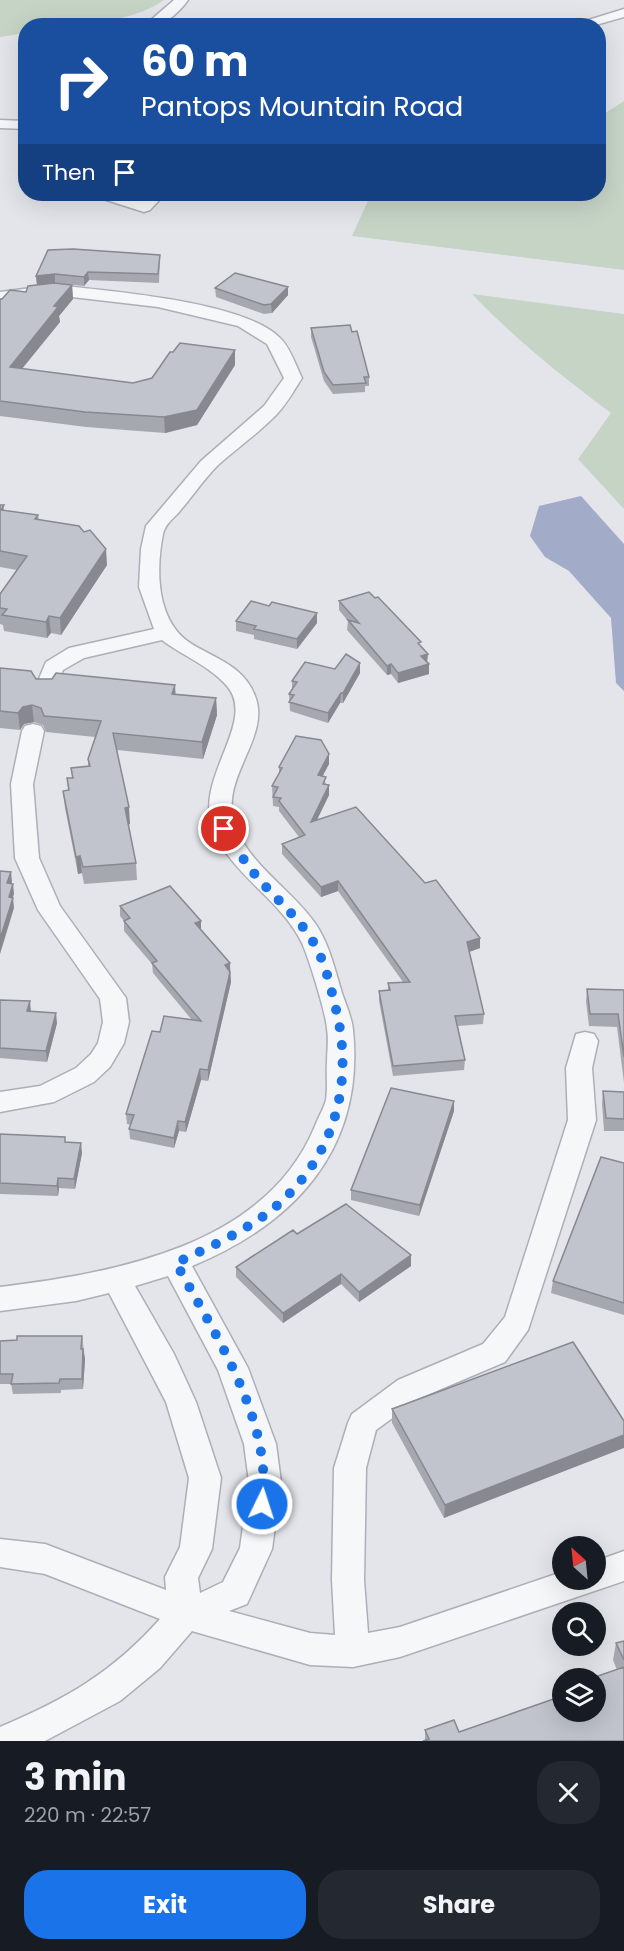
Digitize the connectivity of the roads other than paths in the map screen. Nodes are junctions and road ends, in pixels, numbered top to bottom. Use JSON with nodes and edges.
{"nodes":[{"id":1,"x":181,"y":0,"type":"edge"},
{"id":2,"x":624,"y":13,"type":"edge"},
{"id":3,"x":163,"y":18,"type":"edge"},
{"id":4,"x":605,"y":18,"type":"edge"},
{"id":5,"x":0,"y":124,"type":"edge"},
{"id":6,"x":18,"y":125,"type":"edge"},
{"id":7,"x":125,"y":201,"type":"edge"},
{"id":8,"x":150,"y":201,"type":"edge"},
{"id":9,"x":0,"y":297,"type":"edge"},
{"id":10,"x":166,"y":633,"type":"junction"},
{"id":11,"x":46,"y":688,"type":"edge"},
{"id":12,"x":33,"y":731,"type":"dead end"},
{"id":13,"x":585,"y":1041,"type":"dead end"},
{"id":14,"x":0,"y":1102,"type":"edge"},
{"id":15,"x":176,"y":1263,"type":"junction"},
{"id":16,"x":117,"y":1281,"type":"junction"},
{"id":17,"x":0,"y":1299,"type":"edge"},
{"id":18,"x":0,"y":1553,"type":"edge"},
{"id":19,"x":624,"y":1566,"type":"edge"},
{"id":20,"x":606,"y":1572,"type":"edge"},
{"id":21,"x":554,"y":1590,"type":"edge"},
{"id":22,"x":186,"y":1614,"type":"junction"},
{"id":23,"x":353,"y":1651,"type":"junction"},
{"id":24,"x":6,"y":1741,"type":"edge"}],
"edges":[{"from":1,"to":3,"type":"street"},
{"from":2,"to":4,"type":"street"},
{"from":5,"to":6,"type":"street"},
{"from":7,"to":8,"type":"street"},
{"from":9,"to":10,"type":"street"},
{"from":10,"to":11,"type":"street"},
{"from":10,"to":15,"type":"street"},
{"from":12,"to":14,"type":"street"},
{"from":13,"to":23,"type":"street"},
{"from":15,"to":16,"type":"street"},
{"from":15,"to":22,"type":"street"},
{"from":16,"to":17,"type":"street"},
{"from":16,"to":22,"type":"street"},
{"from":18,"to":22,"type":"street"},
{"from":19,"to":20,"type":"street"},
{"from":21,"to":23,"type":"street"},
{"from":22,"to":23,"type":"street"},
{"from":22,"to":24,"type":"street"}]}
